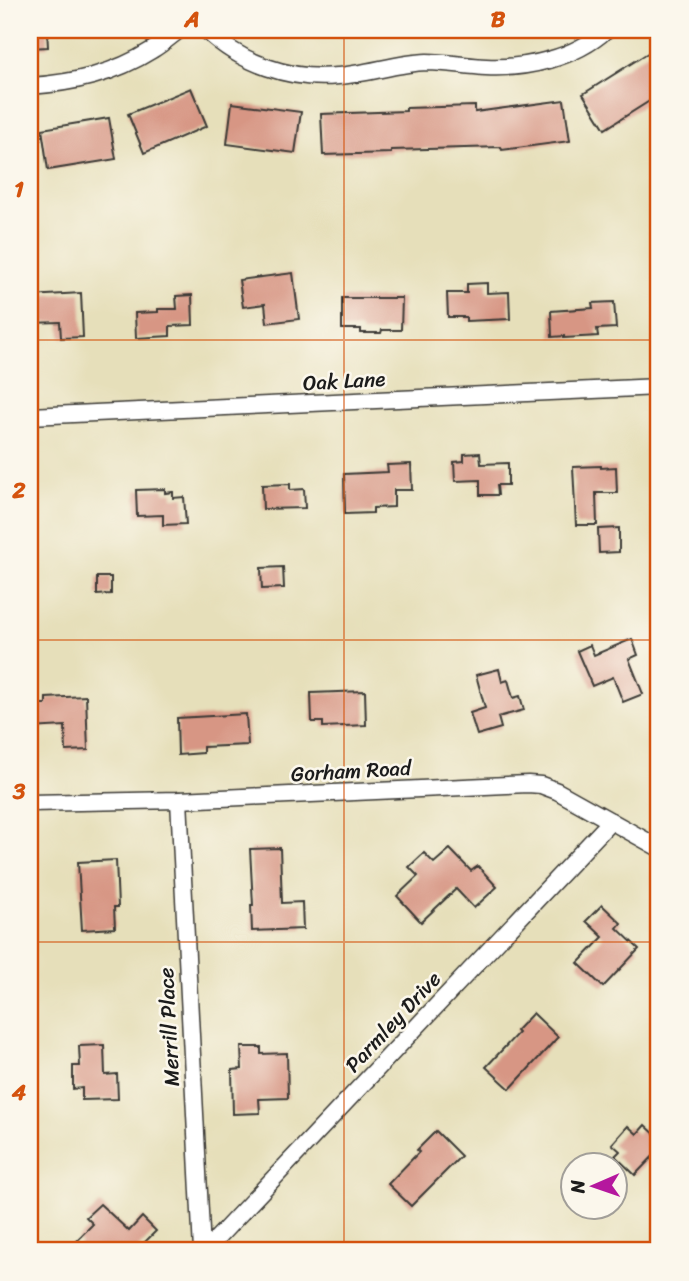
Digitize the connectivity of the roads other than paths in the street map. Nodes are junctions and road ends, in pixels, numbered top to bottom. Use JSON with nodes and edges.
{"nodes":[{"id":1,"x":179,"y":30,"type":"edge"},
{"id":2,"x":206,"y":30,"type":"edge"},
{"id":3,"x":606,"y":30,"type":"edge"},
{"id":4,"x":30,"y":86,"type":"edge"},
{"id":5,"x":659,"y":387,"type":"edge"},
{"id":6,"x":30,"y":416,"type":"edge"},
{"id":7,"x":179,"y":800,"type":"junction"},
{"id":8,"x":30,"y":803,"type":"edge"},
{"id":9,"x":611,"y":821,"type":"junction"},
{"id":10,"x":659,"y":848,"type":"edge"},
{"id":11,"x":203,"y":1251,"type":"edge"}],
"edges":[{"from":1,"to":4,"type":"street"},
{"from":2,"to":3,"type":"street"},
{"from":5,"to":6,"type":"street","name":"Oak Lane"},
{"from":7,"to":8,"type":"street","name":"Gorham Road"},
{"from":7,"to":9,"type":"street","name":"Gorham Road"},
{"from":7,"to":11,"type":"street","name":"Merrill Place"},
{"from":9,"to":10,"type":"street","name":"Gorham Road"},
{"from":9,"to":11,"type":"street","name":"Parmley Drive"}]}
